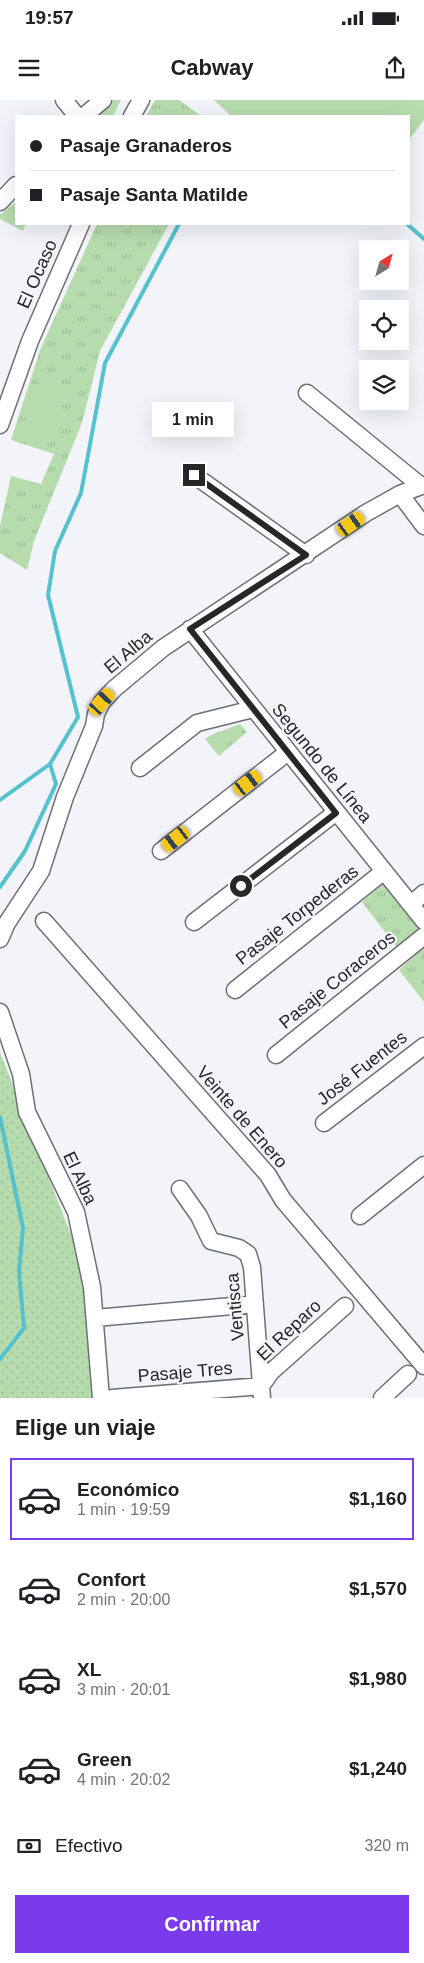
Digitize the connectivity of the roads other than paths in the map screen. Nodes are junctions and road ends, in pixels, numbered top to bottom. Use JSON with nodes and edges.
{"nodes":[{"id":1,"x":64,"y":100,"type":"edge"},
{"id":2,"x":103,"y":100,"type":"edge"},
{"id":3,"x":141,"y":100,"type":"edge"},
{"id":4,"x":76,"y":115,"type":"edge"},
{"id":5,"x":85,"y":115,"type":"edge"},
{"id":6,"x":133,"y":115,"type":"edge"},
{"id":7,"x":15,"y":186,"type":"edge"},
{"id":8,"x":0,"y":202,"type":"edge"},
{"id":9,"x":81,"y":225,"type":"edge"},
{"id":10,"x":307,"y":393,"type":"dead end"},
{"id":11,"x":0,"y":426,"type":"edge"},
{"id":12,"x":194,"y":475,"type":"dead end"},
{"id":13,"x":423,"y":485,"type":"edge"},
{"id":14,"x":400,"y":494,"type":"junction"},
{"id":15,"x":424,"y":526,"type":"edge"},
{"id":16,"x":306,"y":555,"type":"junction"},
{"id":17,"x":190,"y":629,"type":"junction"},
{"id":18,"x":253,"y":709,"type":"junction"},
{"id":19,"x":288,"y":752,"type":"junction"},
{"id":20,"x":140,"y":768,"type":"dead end"},
{"id":21,"x":336,"y":813,"type":"junction"},
{"id":22,"x":161,"y":851,"type":"dead end"},
{"id":23,"x":384,"y":872,"type":"junction"},
{"id":24,"x":424,"y":893,"type":"edge"},
{"id":25,"x":411,"y":904,"type":"junction"},
{"id":26,"x":44,"y":921,"type":"dead end"},
{"id":27,"x":424,"y":921,"type":"edge"},
{"id":28,"x":194,"y":922,"type":"dead end"},
{"id":29,"x":424,"y":936,"type":"edge"},
{"id":30,"x":0,"y":939,"type":"edge"},
{"id":31,"x":235,"y":990,"type":"dead end"},
{"id":32,"x":0,"y":1012,"type":"edge"},
{"id":33,"x":424,"y":1046,"type":"edge"},
{"id":34,"x":276,"y":1055,"type":"dead end"},
{"id":35,"x":324,"y":1123,"type":"dead end"},
{"id":36,"x":424,"y":1165,"type":"edge"},
{"id":37,"x":180,"y":1189,"type":"dead end"},
{"id":38,"x":360,"y":1216,"type":"dead end"},
{"id":39,"x":255,"y":1304,"type":"junction"},
{"id":40,"x":345,"y":1306,"type":"dead end"},
{"id":41,"x":95,"y":1318,"type":"junction"},
{"id":42,"x":424,"y":1366,"type":"edge"},
{"id":43,"x":408,"y":1374,"type":"dead end"},
{"id":44,"x":261,"y":1392,"type":"edge"},
{"id":45,"x":101,"y":1398,"type":"edge"},
{"id":46,"x":112,"y":1398,"type":"edge"},
{"id":47,"x":382,"y":1398,"type":"edge"}],
"edges":[{"from":1,"to":4,"type":"street"},
{"from":2,"to":5,"type":"street"},
{"from":3,"to":6,"type":"street"},
{"from":7,"to":8,"type":"street"},
{"from":9,"to":11,"type":"street","name":"El Ocaso"},
{"from":10,"to":13,"type":"street"},
{"from":12,"to":16,"type":"street"},
{"from":13,"to":14,"type":"street","name":"El Alba"},
{"from":14,"to":15,"type":"street"},
{"from":14,"to":16,"type":"street","name":"El Alba"},
{"from":16,"to":17,"type":"street","name":"El Alba"},
{"from":17,"to":18,"type":"street","name":"Segundo de Línea"},
{"from":17,"to":30,"type":"street","name":"El Alba"},
{"from":18,"to":19,"type":"street","name":"Segundo de Línea"},
{"from":18,"to":20,"type":"street"},
{"from":19,"to":21,"type":"street","name":"Segundo de Línea"},
{"from":19,"to":22,"type":"street"},
{"from":21,"to":23,"type":"street","name":"Segundo de Línea"},
{"from":21,"to":28,"type":"street"},
{"from":23,"to":25,"type":"street","name":"Segundo de Línea"},
{"from":23,"to":31,"type":"street","name":"Pasaje Torpederas"},
{"from":24,"to":25,"type":"street"},
{"from":25,"to":27,"type":"street","name":"Segundo de Línea"},
{"from":26,"to":42,"type":"street","name":"Veinte de Enero"},
{"from":29,"to":34,"type":"street","name":"Pasaje Coraceros"},
{"from":32,"to":41,"type":"street","name":"El Alba"},
{"from":33,"to":35,"type":"street","name":"José Fuentes"},
{"from":36,"to":38,"type":"street"},
{"from":37,"to":39,"type":"street","name":"Ventisca"},
{"from":39,"to":41,"type":"street"},
{"from":39,"to":44,"type":"street","name":"Ventisca"},
{"from":40,"to":44,"type":"street","name":"El Reparo"},
{"from":41,"to":45,"type":"street","name":"El Alba"},
{"from":43,"to":47,"type":"street"},
{"from":44,"to":46,"type":"street","name":"Pasaje Tres"}]}
